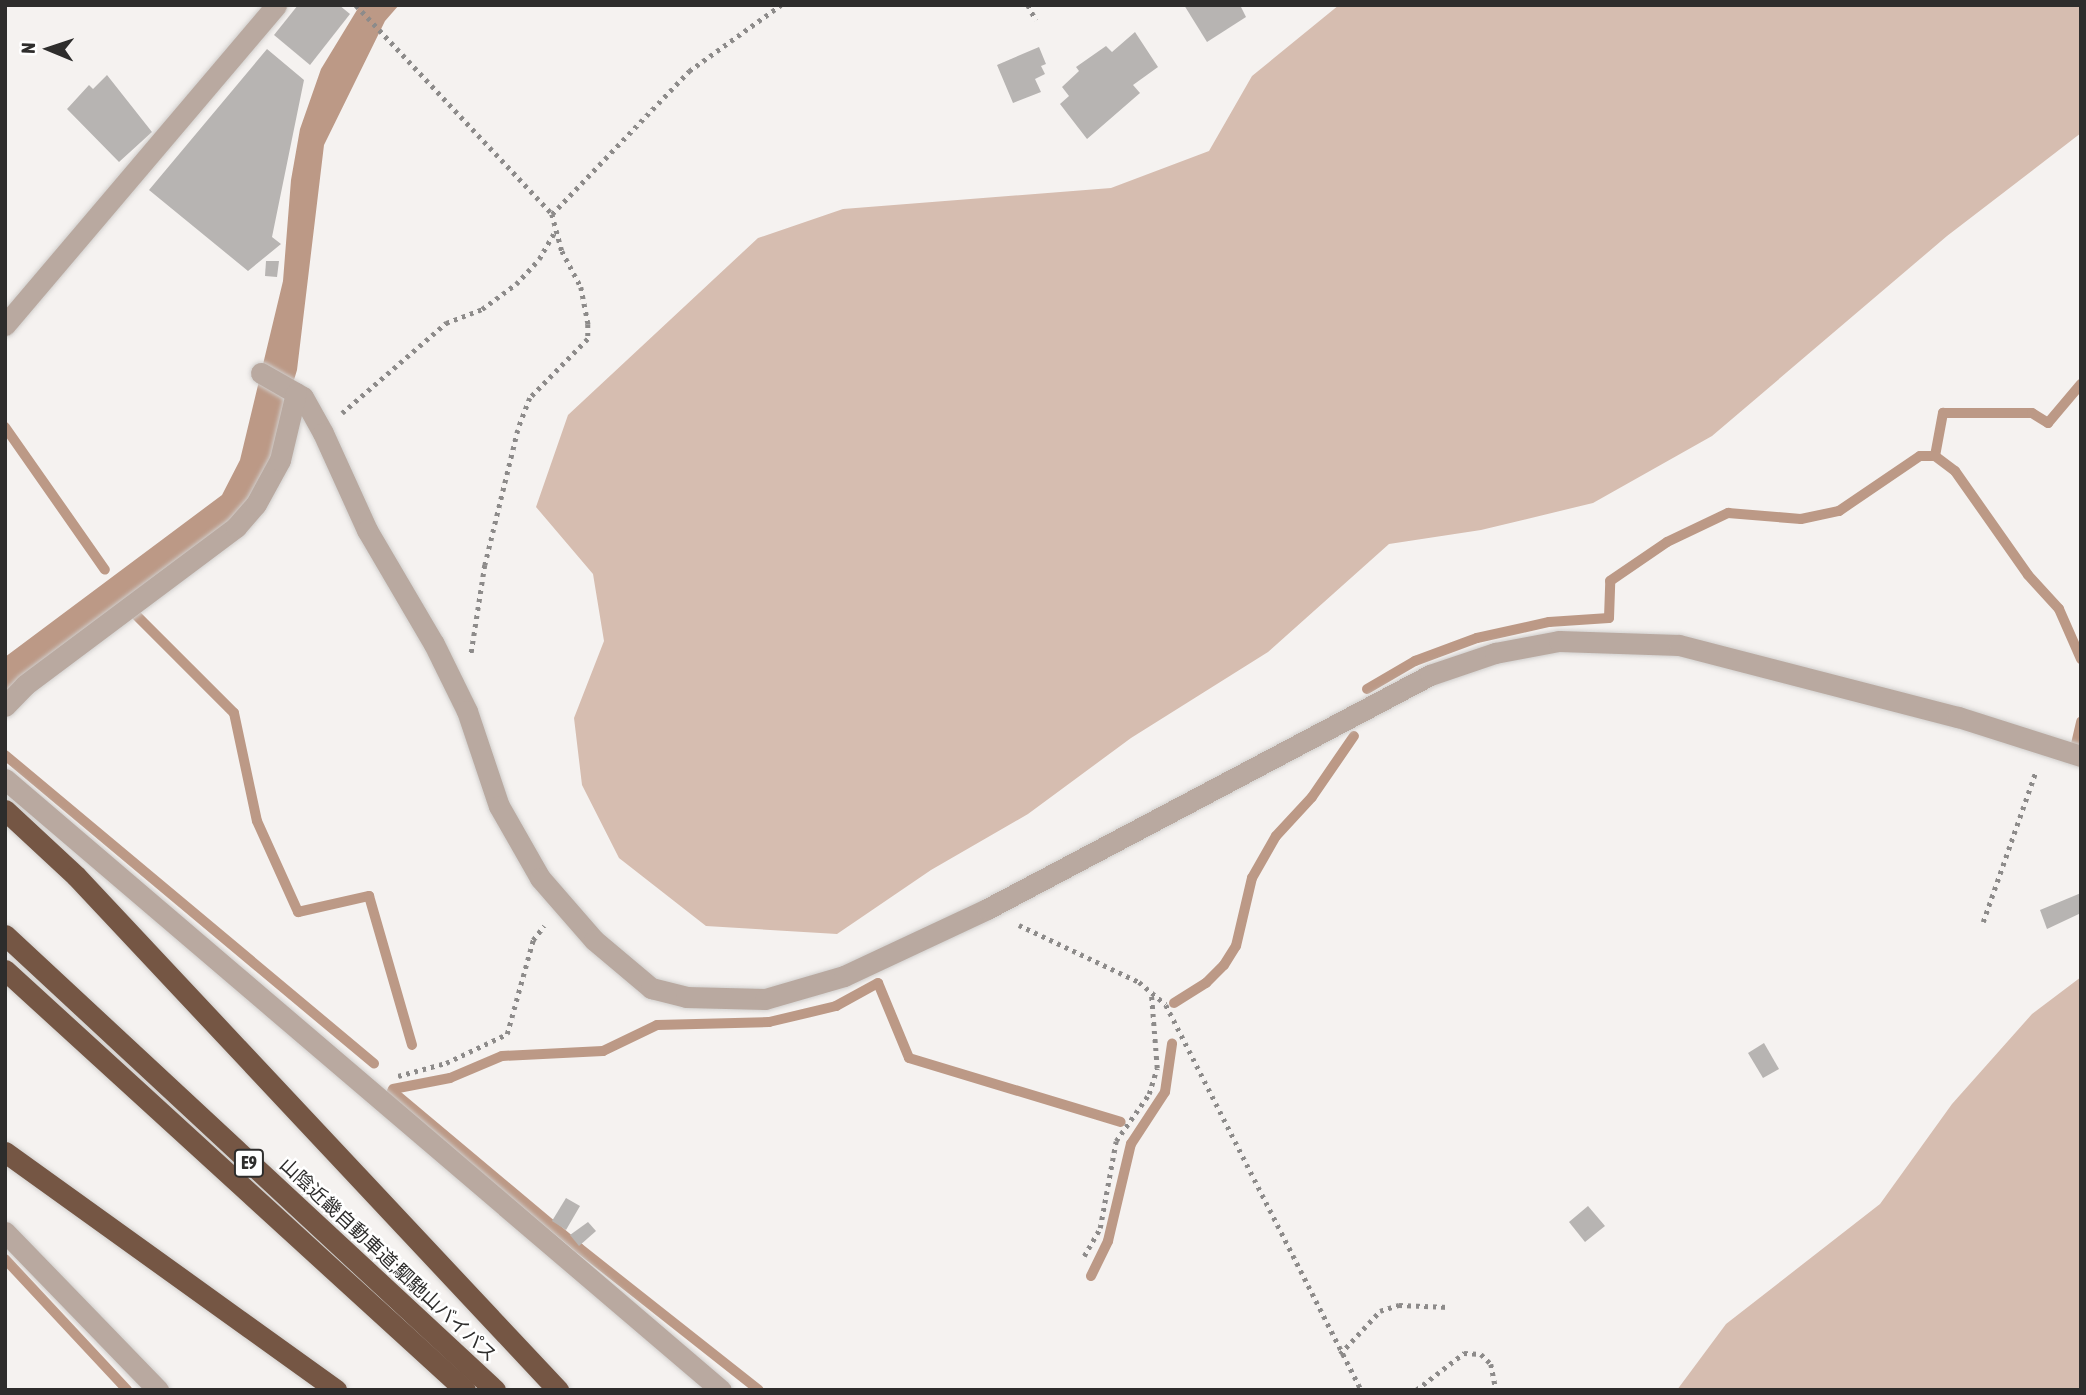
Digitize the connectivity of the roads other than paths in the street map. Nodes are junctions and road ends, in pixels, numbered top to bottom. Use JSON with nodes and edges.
{"nodes":[{"id":1,"x":276,"y":5,"type":"edge"},
{"id":2,"x":5,"y":325,"type":"edge"},
{"id":3,"x":261,"y":373,"type":"dead end"},
{"id":4,"x":296,"y":393,"type":"junction"},
{"id":5,"x":5,"y":706,"type":"edge"},
{"id":6,"x":2081,"y":756,"type":"edge"},
{"id":7,"x":5,"y":779,"type":"edge"},
{"id":8,"x":5,"y":810,"type":"edge"},
{"id":9,"x":5,"y":935,"type":"edge"},
{"id":10,"x":5,"y":970,"type":"edge"},
{"id":11,"x":5,"y":1152,"type":"edge"},
{"id":12,"x":5,"y":1232,"type":"edge"},
{"id":13,"x":158,"y":1390,"type":"edge"},
{"id":14,"x":336,"y":1390,"type":"edge"},
{"id":15,"x":465,"y":1390,"type":"edge"},
{"id":16,"x":495,"y":1390,"type":"edge"},
{"id":17,"x":558,"y":1390,"type":"edge"},
{"id":18,"x":721,"y":1390,"type":"edge"}],
"edges":[{"from":1,"to":2,"type":"street"},
{"from":3,"to":4,"type":"street"},
{"from":4,"to":5,"type":"street"},
{"from":4,"to":6,"type":"street"},
{"from":7,"to":18,"type":"street"},
{"from":8,"to":17,"type":"highway"},
{"from":9,"to":16,"type":"highway","name":"山陰近畿自動車道;駟馳山バイパス","number":"E9"},
{"from":10,"to":15,"type":"highway","number":"E9"},
{"from":11,"to":14,"type":"highway"},
{"from":12,"to":13,"type":"street"}]}
